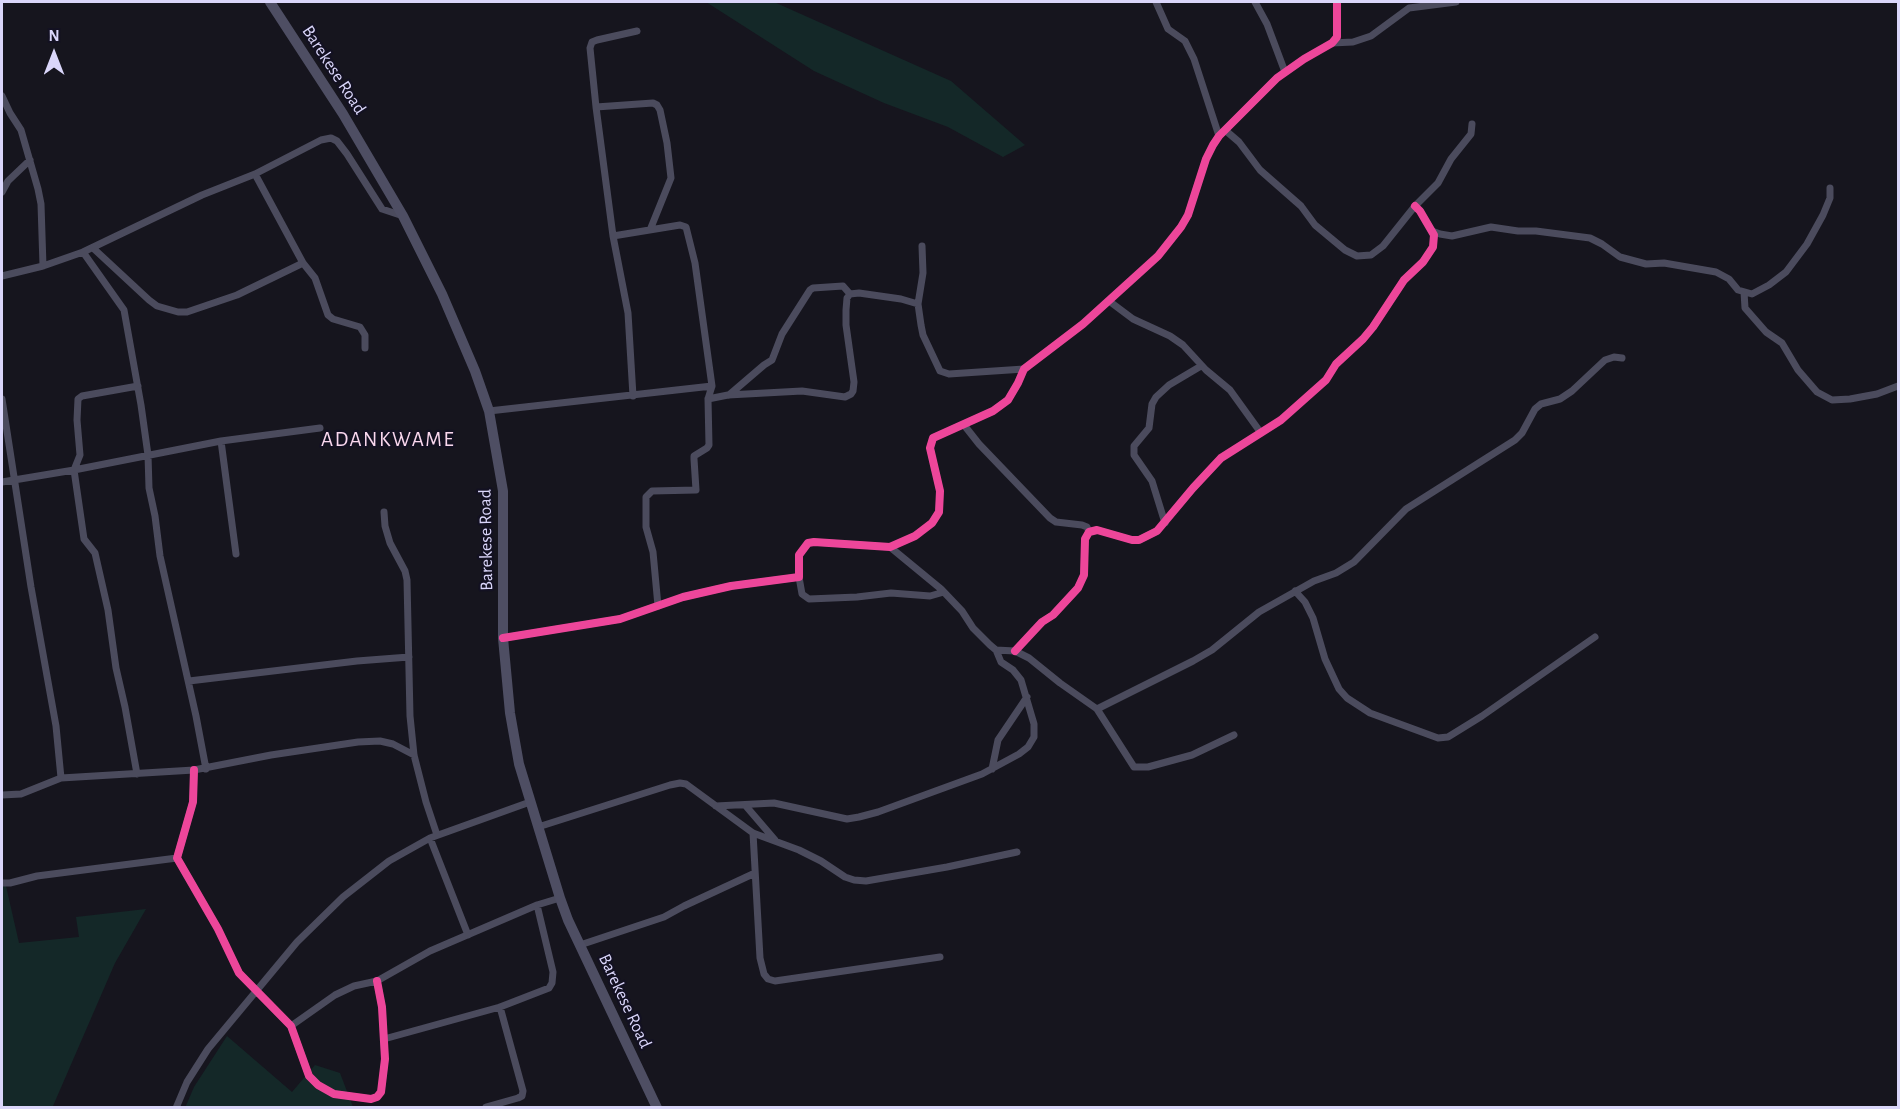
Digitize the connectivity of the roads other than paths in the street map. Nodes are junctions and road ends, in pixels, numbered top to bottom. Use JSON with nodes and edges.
{"nodes":[{"id":1,"x":270,"y":2,"type":"edge"},
{"id":2,"x":1156,"y":2,"type":"edge"},
{"id":3,"x":1255,"y":2,"type":"edge"},
{"id":4,"x":1337,"y":2,"type":"edge"},
{"id":5,"x":1456,"y":2,"type":"edge"},
{"id":6,"x":637,"y":31,"type":"dead end"},
{"id":7,"x":1332,"y":43,"type":"junction"},
{"id":8,"x":1285,"y":72,"type":"junction"},
{"id":9,"x":2,"y":96,"type":"edge"},
{"id":10,"x":596,"y":107,"type":"junction"},
{"id":11,"x":1472,"y":124,"type":"dead end"},
{"id":12,"x":1225,"y":130,"type":"junction"},
{"id":13,"x":1219,"y":136,"type":"junction"},
{"id":14,"x":30,"y":160,"type":"junction"},
{"id":15,"x":255,"y":174,"type":"junction"},
{"id":16,"x":1830,"y":188,"type":"dead end"},
{"id":17,"x":2,"y":192,"type":"edge"},
{"id":18,"x":1415,"y":206,"type":"junction"},
{"id":19,"x":403,"y":216,"type":"junction"},
{"id":20,"x":650,"y":230,"type":"junction"},
{"id":21,"x":1432,"y":231,"type":"junction"},
{"id":22,"x":613,"y":236,"type":"junction"},
{"id":23,"x":922,"y":246,"type":"dead end"},
{"id":24,"x":93,"y":248,"type":"junction"},
{"id":25,"x":83,"y":252,"type":"junction"},
{"id":26,"x":303,"y":263,"type":"junction"},
{"id":27,"x":43,"y":266,"type":"junction"},
{"id":28,"x":2,"y":271,"type":"edge"},
{"id":29,"x":14,"y":274,"type":"junction"},
{"id":30,"x":2,"y":276,"type":"edge"},
{"id":31,"x":1744,"y":292,"type":"junction"},
{"id":32,"x":849,"y":294,"type":"junction"},
{"id":33,"x":1108,"y":301,"type":"junction"},
{"id":34,"x":918,"y":304,"type":"junction"},
{"id":35,"x":365,"y":348,"type":"dead end"},
{"id":36,"x":1622,"y":358,"type":"dead end"},
{"id":37,"x":1202,"y":366,"type":"junction"},
{"id":38,"x":1024,"y":369,"type":"junction"},
{"id":39,"x":138,"y":386,"type":"junction"},
{"id":40,"x":712,"y":386,"type":"junction"},
{"id":41,"x":1899,"y":386,"type":"edge"},
{"id":42,"x":728,"y":395,"type":"junction"},
{"id":43,"x":633,"y":396,"type":"junction"},
{"id":44,"x":2,"y":399,"type":"edge"},
{"id":45,"x":708,"y":399,"type":"junction"},
{"id":46,"x":489,"y":411,"type":"junction"},
{"id":47,"x":964,"y":425,"type":"junction"},
{"id":48,"x":320,"y":428,"type":"dead end"},
{"id":49,"x":1261,"y":433,"type":"junction"},
{"id":50,"x":221,"y":441,"type":"junction"},
{"id":51,"x":148,"y":455,"type":"junction"},
{"id":52,"x":74,"y":470,"type":"junction"},
{"id":53,"x":14,"y":480,"type":"junction"},
{"id":54,"x":2,"y":482,"type":"edge"},
{"id":55,"x":384,"y":512,"type":"dead end"},
{"id":56,"x":1165,"y":523,"type":"junction"},
{"id":57,"x":1089,"y":531,"type":"junction"},
{"id":58,"x":890,"y":547,"type":"junction"},
{"id":59,"x":236,"y":554,"type":"dead end"},
{"id":60,"x":799,"y":577,"type":"junction"},
{"id":61,"x":1295,"y":591,"type":"junction"},
{"id":62,"x":944,"y":592,"type":"junction"},
{"id":63,"x":658,"y":606,"type":"junction"},
{"id":64,"x":1595,"y":637,"type":"dead end"},
{"id":65,"x":503,"y":638,"type":"junction"},
{"id":66,"x":996,"y":650,"type":"junction"},
{"id":67,"x":1015,"y":651,"type":"junction"},
{"id":68,"x":410,"y":657,"type":"junction"},
{"id":69,"x":189,"y":681,"type":"junction"},
{"id":70,"x":1027,"y":697,"type":"junction"},
{"id":71,"x":1097,"y":709,"type":"junction"},
{"id":72,"x":1234,"y":735,"type":"dead end"},
{"id":73,"x":414,"y":755,"type":"junction"},
{"id":74,"x":206,"y":769,"type":"junction"},
{"id":75,"x":992,"y":769,"type":"junction"},
{"id":76,"x":194,"y":770,"type":"junction"},
{"id":77,"x":137,"y":774,"type":"junction"},
{"id":78,"x":61,"y":778,"type":"junction"},
{"id":79,"x":2,"y":795,"type":"edge"},
{"id":80,"x":530,"y":802,"type":"junction"},
{"id":81,"x":745,"y":805,"type":"junction"},
{"id":82,"x":716,"y":806,"type":"junction"},
{"id":83,"x":538,"y":827,"type":"junction"},
{"id":84,"x":753,"y":833,"type":"junction"},
{"id":85,"x":434,"y":836,"type":"junction"},
{"id":86,"x":775,"y":840,"type":"junction"},
{"id":87,"x":1017,"y":852,"type":"dead end"},
{"id":88,"x":177,"y":858,"type":"junction"},
{"id":89,"x":756,"y":873,"type":"junction"},
{"id":90,"x":2,"y":883,"type":"edge"},
{"id":91,"x":560,"y":898,"type":"junction"},
{"id":92,"x":537,"y":905,"type":"junction"},
{"id":93,"x":468,"y":935,"type":"junction"},
{"id":94,"x":580,"y":945,"type":"junction"},
{"id":95,"x":940,"y":957,"type":"dead end"},
{"id":96,"x":377,"y":981,"type":"junction"},
{"id":97,"x":255,"y":990,"type":"junction"},
{"id":98,"x":500,"y":1007,"type":"junction"},
{"id":99,"x":291,"y":1026,"type":"junction"},
{"id":100,"x":384,"y":1040,"type":"junction"},
{"id":101,"x":176,"y":1107,"type":"edge"},
{"id":102,"x":486,"y":1107,"type":"edge"},
{"id":103,"x":657,"y":1107,"type":"edge"}],
"edges":[{"from":1,"to":19,"type":"main road","name":"Barekese Road"},
{"from":2,"to":13,"type":"street"},
{"from":3,"to":8,"type":"street"},
{"from":4,"to":7,"type":"street"},
{"from":5,"to":7,"type":"street"},
{"from":6,"to":10,"type":"street"},
{"from":7,"to":8,"type":"street"},
{"from":8,"to":12,"type":"street"},
{"from":9,"to":14,"type":"street"},
{"from":10,"to":20,"type":"street"},
{"from":10,"to":22,"type":"street"},
{"from":11,"to":18,"type":"street"},
{"from":12,"to":13,"type":"street"},
{"from":12,"to":18,"type":"street"},
{"from":13,"to":33,"type":"street"},
{"from":14,"to":17,"type":"street"},
{"from":14,"to":27,"type":"street"},
{"from":15,"to":19,"type":"street"},
{"from":15,"to":24,"type":"street"},
{"from":15,"to":26,"type":"street"},
{"from":16,"to":31,"type":"street"},
{"from":18,"to":21,"type":"street"},
{"from":19,"to":46,"type":"main road","name":"Barekese Road"},
{"from":20,"to":22,"type":"street"},
{"from":20,"to":40,"type":"street"},
{"from":21,"to":31,"type":"street"},
{"from":21,"to":49,"type":"street"},
{"from":22,"to":43,"type":"street"},
{"from":23,"to":34,"type":"street"},
{"from":24,"to":25,"type":"street"},
{"from":24,"to":26,"type":"street"},
{"from":25,"to":27,"type":"street"},
{"from":25,"to":39,"type":"street"},
{"from":26,"to":35,"type":"street"},
{"from":27,"to":29,"type":"street"},
{"from":28,"to":29,"type":"street"},
{"from":29,"to":30,"type":"street"},
{"from":31,"to":41,"type":"street"},
{"from":32,"to":34,"type":"street"},
{"from":32,"to":42,"type":"street"},
{"from":32,"to":42,"type":"street"},
{"from":33,"to":37,"type":"street"},
{"from":33,"to":38,"type":"street"},
{"from":34,"to":38,"type":"street"},
{"from":36,"to":61,"type":"street"},
{"from":37,"to":49,"type":"street"},
{"from":37,"to":56,"type":"street"},
{"from":38,"to":47,"type":"street"},
{"from":39,"to":51,"type":"street"},
{"from":39,"to":52,"type":"street"},
{"from":40,"to":43,"type":"street"},
{"from":40,"to":45,"type":"street"},
{"from":42,"to":45,"type":"street"},
{"from":43,"to":46,"type":"street"},
{"from":44,"to":53,"type":"street"},
{"from":45,"to":63,"type":"street"},
{"from":46,"to":65,"type":"main road","name":"Barekese Road"},
{"from":47,"to":57,"type":"street"},
{"from":47,"to":58,"type":"street"},
{"from":48,"to":50,"type":"street"},
{"from":49,"to":56,"type":"street"},
{"from":50,"to":51,"type":"street"},
{"from":50,"to":59,"type":"street"},
{"from":51,"to":52,"type":"street"},
{"from":51,"to":69,"type":"street"},
{"from":52,"to":53,"type":"street"},
{"from":52,"to":77,"type":"street"},
{"from":53,"to":54,"type":"street"},
{"from":53,"to":78,"type":"street"},
{"from":55,"to":68,"type":"street"},
{"from":56,"to":57,"type":"street"},
{"from":57,"to":67,"type":"street"},
{"from":58,"to":60,"type":"street"},
{"from":58,"to":62,"type":"street"},
{"from":60,"to":62,"type":"street"},
{"from":60,"to":63,"type":"street"},
{"from":61,"to":64,"type":"street"},
{"from":61,"to":71,"type":"street"},
{"from":62,"to":66,"type":"street"},
{"from":63,"to":65,"type":"street"},
{"from":65,"to":80,"type":"main road","name":"Barekese Road"},
{"from":66,"to":67,"type":"street"},
{"from":66,"to":70,"type":"street"},
{"from":67,"to":71,"type":"street"},
{"from":68,"to":69,"type":"street"},
{"from":68,"to":73,"type":"street"},
{"from":69,"to":74,"type":"street"},
{"from":70,"to":75,"type":"street"},
{"from":70,"to":75,"type":"street"},
{"from":71,"to":72,"type":"street"},
{"from":73,"to":74,"type":"street"},
{"from":73,"to":85,"type":"street"},
{"from":74,"to":76,"type":"street"},
{"from":75,"to":81,"type":"street"},
{"from":76,"to":77,"type":"street"},
{"from":76,"to":88,"type":"street"},
{"from":77,"to":78,"type":"street"},
{"from":78,"to":79,"type":"street"},
{"from":80,"to":83,"type":"main road","name":"Barekese Road"},
{"from":80,"to":85,"type":"street"},
{"from":81,"to":82,"type":"street"},
{"from":81,"to":86,"type":"street"},
{"from":82,"to":83,"type":"street"},
{"from":82,"to":84,"type":"street"},
{"from":83,"to":91,"type":"main road","name":"Barekese Road"},
{"from":84,"to":86,"type":"street"},
{"from":84,"to":89,"type":"street"},
{"from":85,"to":93,"type":"street"},
{"from":85,"to":97,"type":"street"},
{"from":86,"to":87,"type":"street"},
{"from":88,"to":90,"type":"street"},
{"from":88,"to":97,"type":"street"},
{"from":89,"to":94,"type":"street"},
{"from":89,"to":95,"type":"street"},
{"from":91,"to":92,"type":"street"},
{"from":91,"to":94,"type":"main road","name":"Barekese Road"},
{"from":92,"to":93,"type":"street"},
{"from":92,"to":98,"type":"street"},
{"from":93,"to":96,"type":"street"},
{"from":94,"to":103,"type":"main road","name":"Barekese Road"},
{"from":96,"to":99,"type":"street"},
{"from":96,"to":100,"type":"street"},
{"from":97,"to":99,"type":"street"},
{"from":97,"to":101,"type":"street"},
{"from":98,"to":100,"type":"street"},
{"from":98,"to":102,"type":"street"},
{"from":99,"to":100,"type":"street"}]}
